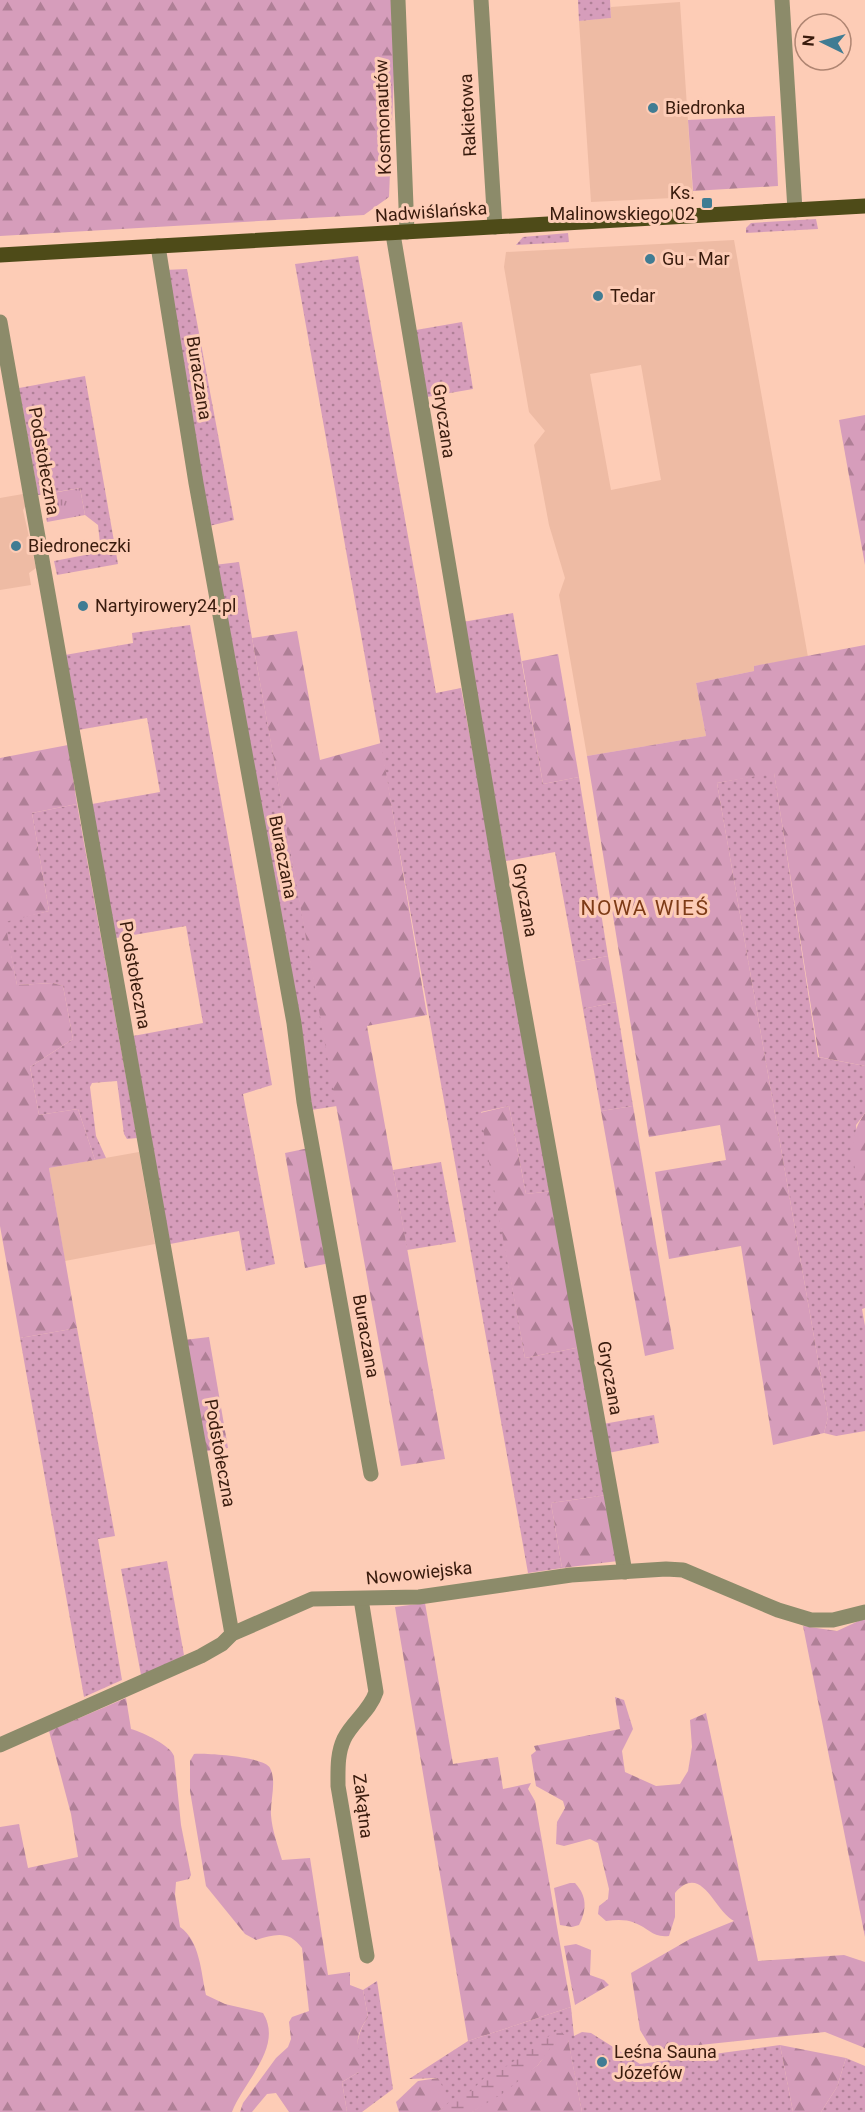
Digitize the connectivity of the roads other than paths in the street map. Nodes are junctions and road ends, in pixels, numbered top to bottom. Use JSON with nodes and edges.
{"nodes":[{"id":1,"x":398,"y":0,"type":"edge"},
{"id":2,"x":481,"y":0,"type":"edge"},
{"id":3,"x":782,"y":0,"type":"edge"},
{"id":4,"x":865,"y":206,"type":"edge"},
{"id":5,"x":795,"y":210,"type":"junction"},
{"id":6,"x":495,"y":227,"type":"junction"},
{"id":7,"x":400,"y":233,"type":"junction"},
{"id":8,"x":158,"y":246,"type":"junction"},
{"id":9,"x":0,"y":255,"type":"edge"},
{"id":10,"x":0,"y":322,"type":"edge"},
{"id":11,"x":371,"y":1474,"type":"dead end"},
{"id":12,"x":625,"y":1572,"type":"junction"},
{"id":13,"x":361,"y":1599,"type":"junction"},
{"id":14,"x":865,"y":1612,"type":"edge"},
{"id":15,"x":232,"y":1634,"type":"junction"},
{"id":16,"x":0,"y":1745,"type":"edge"},
{"id":17,"x":367,"y":1956,"type":"dead end"}],
"edges":[{"from":1,"to":7,"type":"street","name":"Kosmonautów"},
{"from":2,"to":6,"type":"street","name":"Rakietowa"},
{"from":3,"to":5,"type":"street"},
{"from":4,"to":5,"type":"main road","name":"Nadwiślańska"},
{"from":5,"to":6,"type":"main road","name":"Nadwiślańska"},
{"from":6,"to":7,"type":"main road","name":"Nadwiślańska"},
{"from":7,"to":8,"type":"main road","name":"Nadwiślańska"},
{"from":7,"to":12,"type":"street","name":"Gryczana"},
{"from":8,"to":9,"type":"main road","name":"Nadwiślańska"},
{"from":8,"to":11,"type":"street","name":"Buraczana"},
{"from":10,"to":15,"type":"street","name":"Podstołeczna"},
{"from":12,"to":13,"type":"street","name":"Nowowiejska"},
{"from":12,"to":14,"type":"street","name":"Nowowiejska"},
{"from":13,"to":15,"type":"street","name":"Nowowiejska"},
{"from":13,"to":17,"type":"street","name":"Zakątna"},
{"from":15,"to":16,"type":"street","name":"Nowowiejska"}]}
